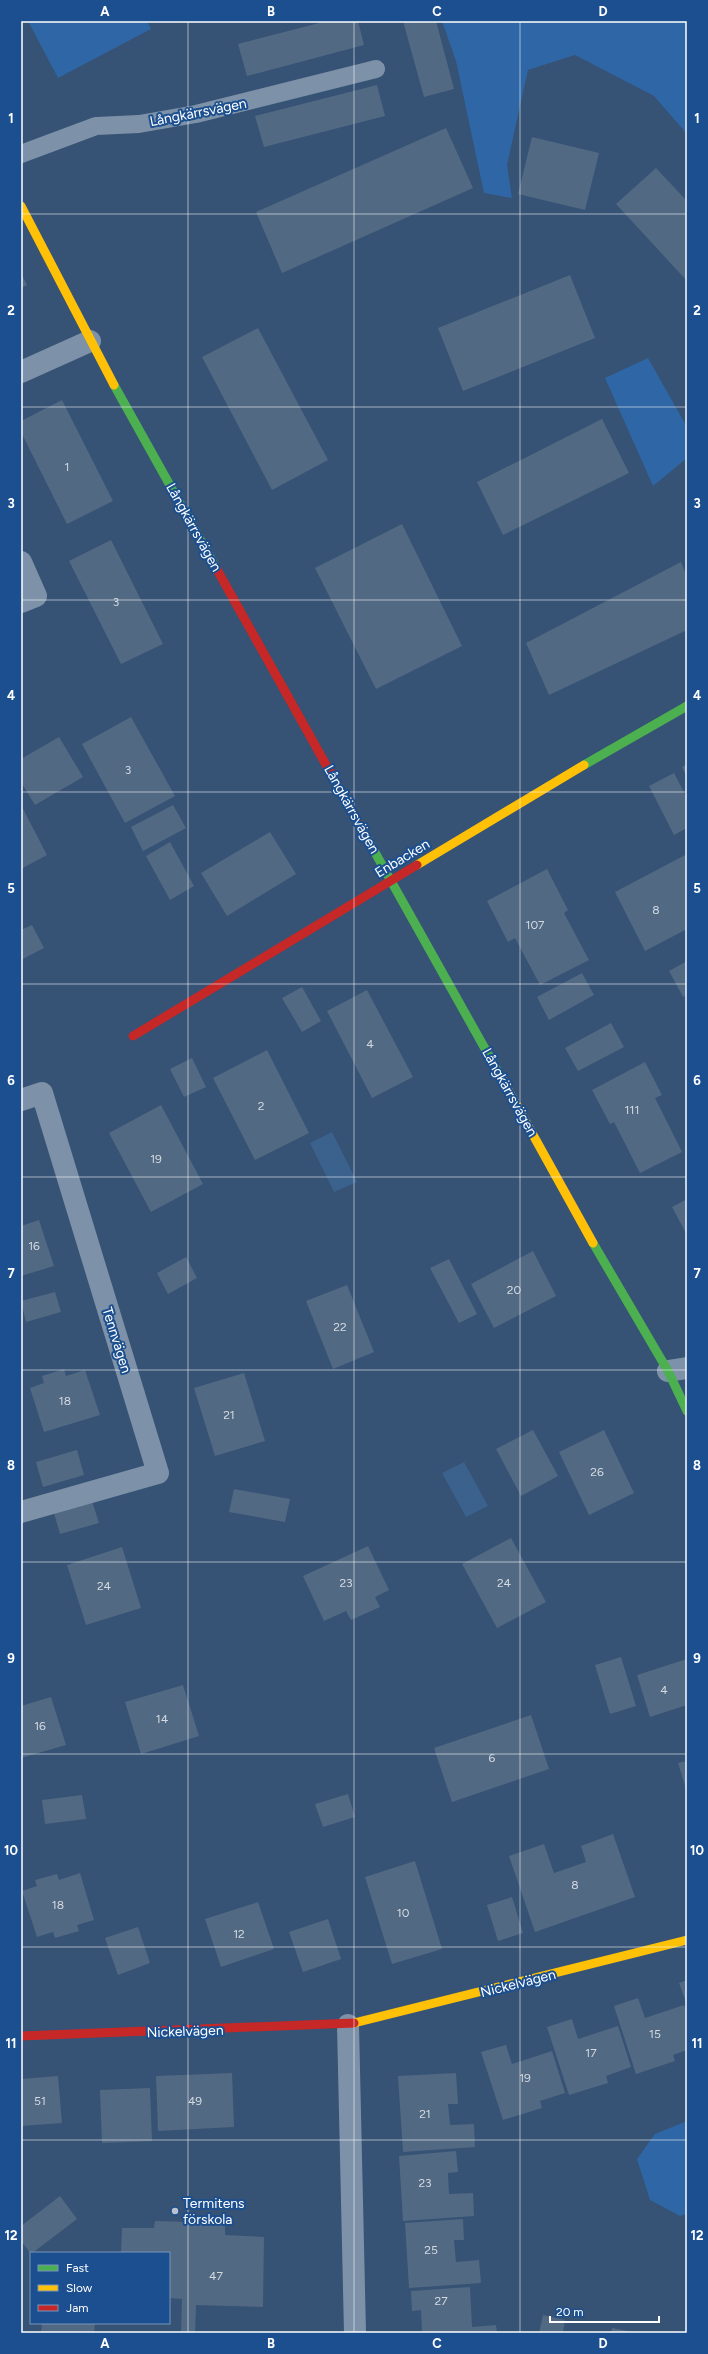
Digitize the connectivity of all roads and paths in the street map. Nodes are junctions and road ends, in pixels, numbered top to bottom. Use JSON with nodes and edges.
{"nodes":[{"id":1,"x":376,"y":69,"type":"dead end"},
{"id":2,"x":21,"y":154,"type":"edge"},
{"id":3,"x":21,"y":206,"type":"edge"},
{"id":4,"x":90,"y":341,"type":"junction"},
{"id":5,"x":21,"y":372,"type":"edge"},
{"id":6,"x":21,"y":562,"type":"edge"},
{"id":7,"x":21,"y":602,"type":"edge"},
{"id":8,"x":687,"y":706,"type":"edge"},
{"id":9,"x":392,"y":881,"type":"junction"},
{"id":10,"x":133,"y":1036,"type":"dead end"},
{"id":11,"x":21,"y":1100,"type":"edge"},
{"id":12,"x":677,"y":1370,"type":"edge"},
{"id":13,"x":687,"y":1411,"type":"edge"},
{"id":14,"x":21,"y":1512,"type":"edge"},
{"id":15,"x":687,"y":1940,"type":"edge"},
{"id":16,"x":348,"y":2025,"type":"junction"},
{"id":17,"x":21,"y":2036,"type":"edge"},
{"id":18,"x":355,"y":2333,"type":"edge"}],
"edges":[{"from":1,"to":2,"type":"lane","name":"Långkärrsvägen"},
{"from":3,"to":4,"type":"street","name":"Långkärrsvägen"},
{"from":4,"to":5,"type":"street"},
{"from":4,"to":9,"type":"street","name":"Långkärrsvägen"},
{"from":6,"to":7,"type":"street"},
{"from":8,"to":9,"type":"street","name":"Enbacken"},
{"from":9,"to":10,"type":"street","name":"Enbacken"},
{"from":9,"to":12,"type":"street","name":"Långkärrsvägen"},
{"from":11,"to":14,"type":"street","name":"Tennvägen"},
{"from":12,"to":13,"type":"street","name":"Långkärrsvägen"},
{"from":15,"to":16,"type":"street","name":"Nickelvägen"},
{"from":16,"to":17,"type":"street","name":"Nickelvägen"},
{"from":16,"to":18,"type":"street"}]}
